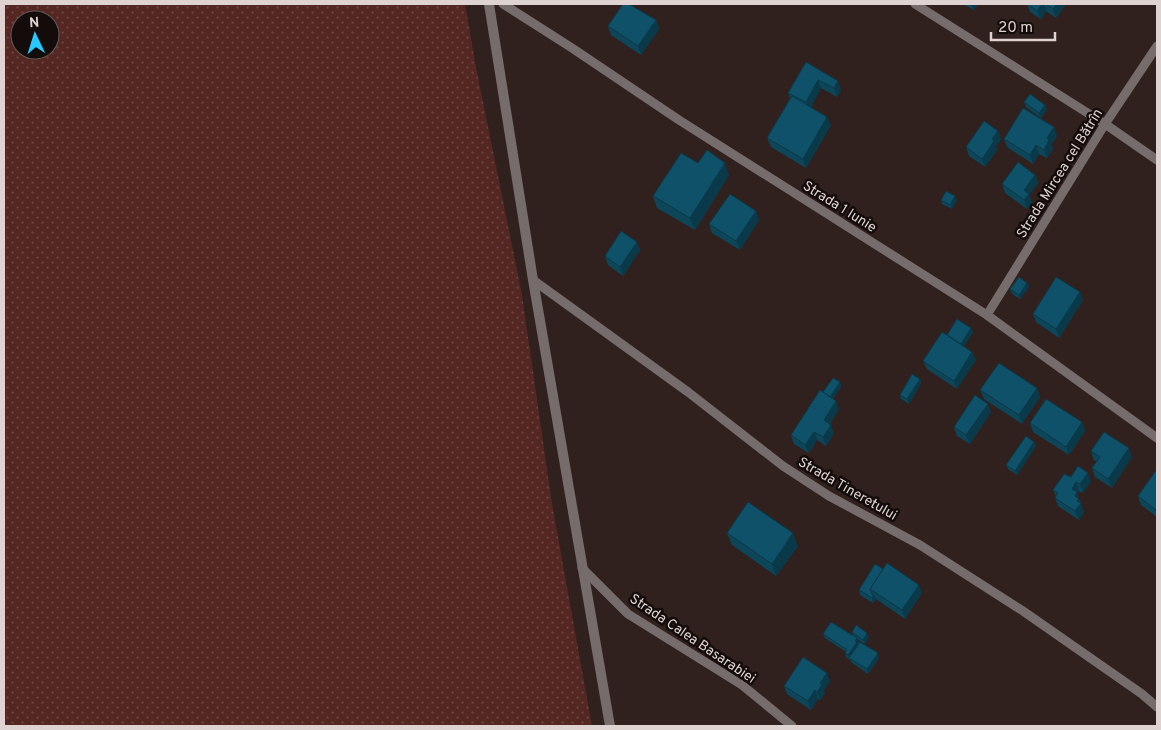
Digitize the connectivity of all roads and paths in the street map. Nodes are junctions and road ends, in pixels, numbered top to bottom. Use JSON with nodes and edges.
{"nodes":[{"id":1,"x":489,"y":4,"type":"edge"},
{"id":2,"x":503,"y":4,"type":"edge"},
{"id":3,"x":915,"y":4,"type":"edge"},
{"id":4,"x":1157,"y":46,"type":"edge"},
{"id":5,"x":1105,"y":124,"type":"junction"},
{"id":6,"x":1157,"y":160,"type":"edge"},
{"id":7,"x":533,"y":280,"type":"junction"},
{"id":8,"x":987,"y":315,"type":"junction"},
{"id":9,"x":1157,"y":438,"type":"edge"},
{"id":10,"x":582,"y":568,"type":"junction"},
{"id":11,"x":1157,"y":707,"type":"edge"},
{"id":12,"x":610,"y":726,"type":"edge"},
{"id":13,"x":792,"y":726,"type":"edge"}],
"edges":[{"from":1,"to":7,"type":"street"},
{"from":2,"to":8,"type":"lane","name":"Strada 1 Iunie"},
{"from":3,"to":5,"type":"lane"},
{"from":4,"to":5,"type":"lane","name":"Strada Mircea cel Bătrîn"},
{"from":5,"to":6,"type":"lane"},
{"from":5,"to":8,"type":"lane","name":"Strada Mircea cel Bătrîn"},
{"from":7,"to":10,"type":"street"},
{"from":7,"to":11,"type":"lane","name":"Strada Tineretului"},
{"from":8,"to":9,"type":"lane","name":"Strada 1 Iunie"},
{"from":10,"to":12,"type":"street"},
{"from":10,"to":13,"type":"lane","name":"Strada Calea Basarabiei"}]}
